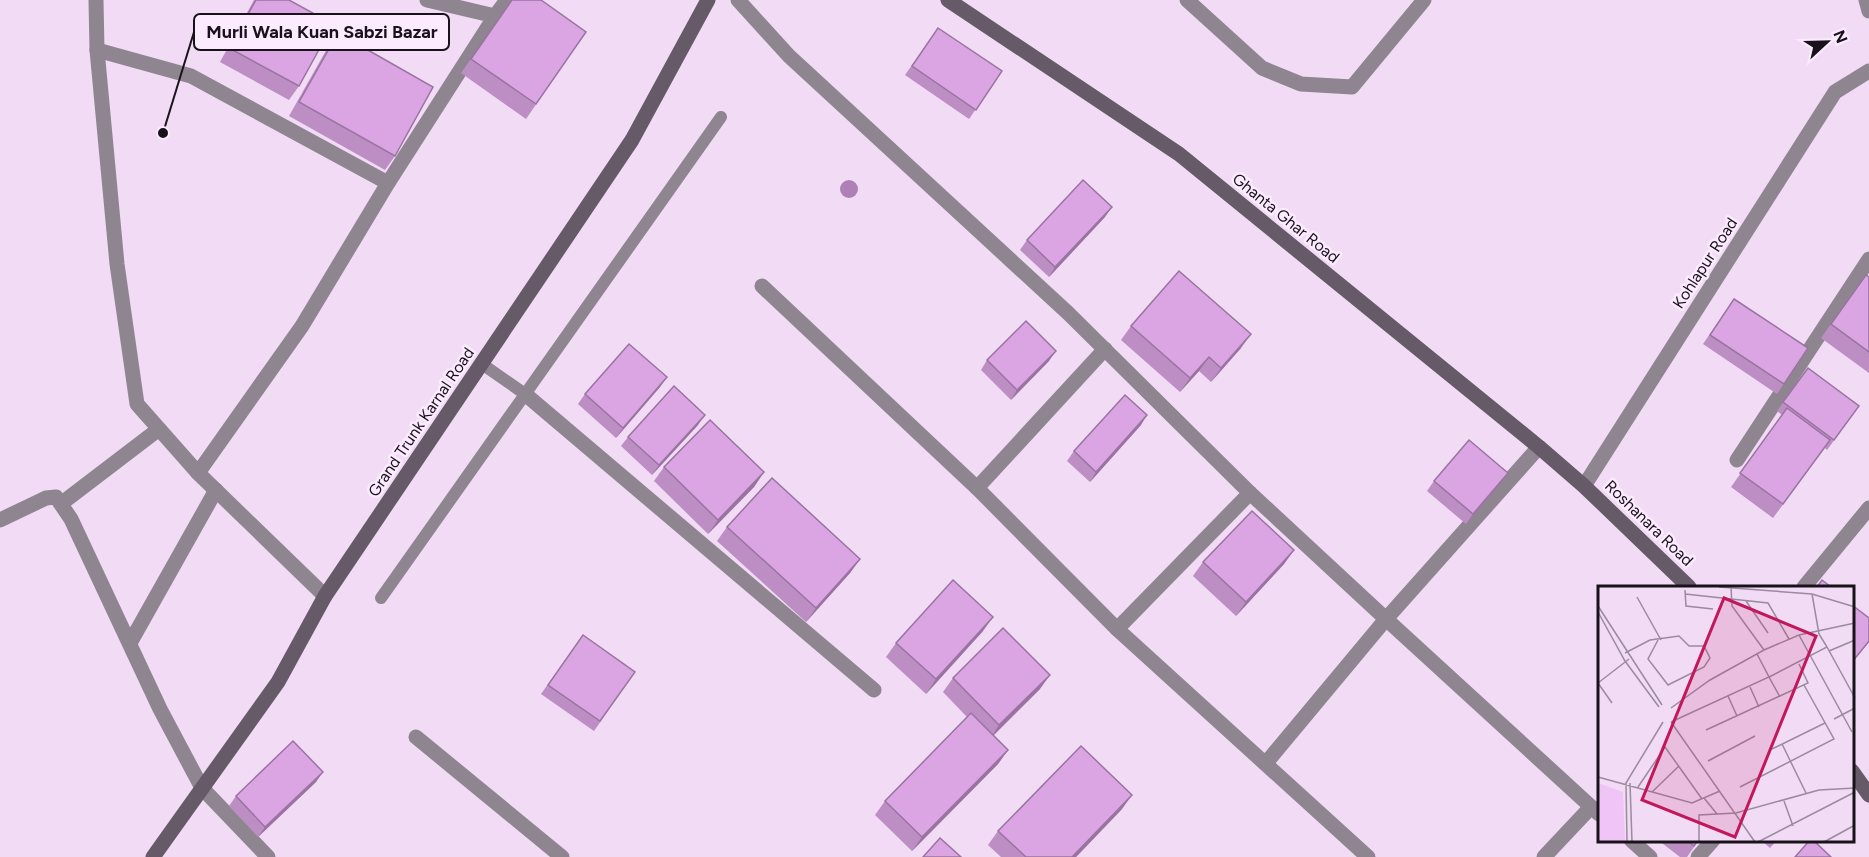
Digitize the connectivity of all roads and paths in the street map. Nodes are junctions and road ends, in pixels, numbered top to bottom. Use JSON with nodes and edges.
{"nodes":[{"id":1,"x":96,"y":0,"type":"edge"},
{"id":2,"x":427,"y":0,"type":"edge"},
{"id":3,"x":507,"y":0,"type":"edge"},
{"id":4,"x":708,"y":0,"type":"edge"},
{"id":5,"x":738,"y":0,"type":"edge"},
{"id":6,"x":948,"y":0,"type":"edge"},
{"id":7,"x":1186,"y":0,"type":"edge"},
{"id":8,"x":1424,"y":0,"type":"edge"},
{"id":9,"x":1866,"y":0,"type":"edge"},
{"id":10,"x":1869,"y":11,"type":"edge"},
{"id":11,"x":495,"y":16,"type":"junction"},
{"id":12,"x":97,"y":50,"type":"junction"},
{"id":13,"x":1869,"y":71,"type":"edge"},
{"id":14,"x":721,"y":117,"type":"dead end"},
{"id":15,"x":388,"y":183,"type":"junction"},
{"id":16,"x":1869,"y":259,"type":"edge"},
{"id":17,"x":762,"y":285,"type":"dead end"},
{"id":18,"x":1105,"y":349,"type":"junction"},
{"id":19,"x":482,"y":364,"type":"junction"},
{"id":20,"x":525,"y":393,"type":"junction"},
{"id":21,"x":159,"y":429,"type":"junction"},
{"id":22,"x":1539,"y":447,"type":"junction"},
{"id":23,"x":1737,"y":460,"type":"dead end"},
{"id":24,"x":198,"y":473,"type":"junction"},
{"id":25,"x":1584,"y":486,"type":"junction"},
{"id":26,"x":977,"y":488,"type":"junction"},
{"id":27,"x":216,"y":490,"type":"junction"},
{"id":28,"x":1250,"y":493,"type":"junction"},
{"id":29,"x":62,"y":503,"type":"junction"},
{"id":30,"x":1869,"y":508,"type":"edge"},
{"id":31,"x":0,"y":520,"type":"edge"},
{"id":32,"x":1688,"y":586,"type":"edge"},
{"id":33,"x":1805,"y":586,"type":"edge"},
{"id":34,"x":325,"y":596,"type":"junction"},
{"id":35,"x":381,"y":598,"type":"dead end"},
{"id":36,"x":1386,"y":619,"type":"junction"},
{"id":37,"x":1117,"y":629,"type":"junction"},
{"id":38,"x":130,"y":643,"type":"junction"},
{"id":39,"x":874,"y":690,"type":"dead end"},
{"id":40,"x":416,"y":737,"type":"dead end"},
{"id":41,"x":1266,"y":763,"type":"junction"},
{"id":42,"x":1854,"y":774,"type":"edge"},
{"id":43,"x":202,"y":788,"type":"junction"},
{"id":44,"x":1869,"y":795,"type":"edge"},
{"id":45,"x":1595,"y":810,"type":"edge"},
{"id":46,"x":1632,"y":842,"type":"edge"},
{"id":47,"x":1711,"y":842,"type":"edge"},
{"id":48,"x":153,"y":857,"type":"edge"},
{"id":49,"x":268,"y":857,"type":"edge"},
{"id":50,"x":562,"y":857,"type":"edge"},
{"id":51,"x":1368,"y":857,"type":"edge"},
{"id":52,"x":1544,"y":857,"type":"edge"},
{"id":53,"x":1650,"y":857,"type":"edge"},
{"id":54,"x":1698,"y":857,"type":"edge"}],
"edges":[{"from":1,"to":12,"type":"street"},
{"from":2,"to":11,"type":"street"},
{"from":3,"to":11,"type":"street"},
{"from":4,"to":19,"type":"main road","name":"Grand Trunk Karnal Road"},
{"from":5,"to":18,"type":"street"},
{"from":6,"to":22,"type":"main road","name":"Ghanta Ghar Road"},
{"from":7,"to":8,"type":"street"},
{"from":9,"to":10,"type":"street"},
{"from":11,"to":15,"type":"street"},
{"from":12,"to":15,"type":"street"},
{"from":12,"to":21,"type":"street"},
{"from":13,"to":25,"type":"street","name":"Kohlapur Road"},
{"from":14,"to":20,"type":"lane"},
{"from":15,"to":24,"type":"street"},
{"from":16,"to":23,"type":"street"},
{"from":17,"to":26,"type":"street"},
{"from":18,"to":26,"type":"street"},
{"from":18,"to":28,"type":"street"},
{"from":19,"to":20,"type":"lane"},
{"from":19,"to":34,"type":"main road","name":"Grand Trunk Karnal Road"},
{"from":20,"to":35,"type":"lane"},
{"from":20,"to":39,"type":"street"},
{"from":21,"to":24,"type":"street"},
{"from":21,"to":29,"type":"street"},
{"from":22,"to":25,"type":"main road","name":"Ghanta Ghar Road"},
{"from":22,"to":36,"type":"street"},
{"from":24,"to":27,"type":"street"},
{"from":25,"to":32,"type":"main road","name":"Roshanara Road"},
{"from":26,"to":37,"type":"street"},
{"from":27,"to":34,"type":"street"},
{"from":27,"to":38,"type":"street"},
{"from":28,"to":36,"type":"street"},
{"from":28,"to":37,"type":"street"},
{"from":29,"to":31,"type":"street"},
{"from":29,"to":38,"type":"street"},
{"from":30,"to":33,"type":"street"},
{"from":34,"to":43,"type":"main road","name":"Grand Trunk Karnal Road"},
{"from":36,"to":41,"type":"street"},
{"from":36,"to":45,"type":"street"},
{"from":37,"to":41,"type":"street"},
{"from":38,"to":43,"type":"street"},
{"from":40,"to":50,"type":"street"},
{"from":41,"to":51,"type":"street"},
{"from":42,"to":44,"type":"main road"},
{"from":43,"to":48,"type":"main road","name":"Grand Trunk Karnal Road"},
{"from":43,"to":49,"type":"street"},
{"from":45,"to":52,"type":"street"},
{"from":46,"to":53,"type":"street"},
{"from":47,"to":54,"type":"street"}]}
